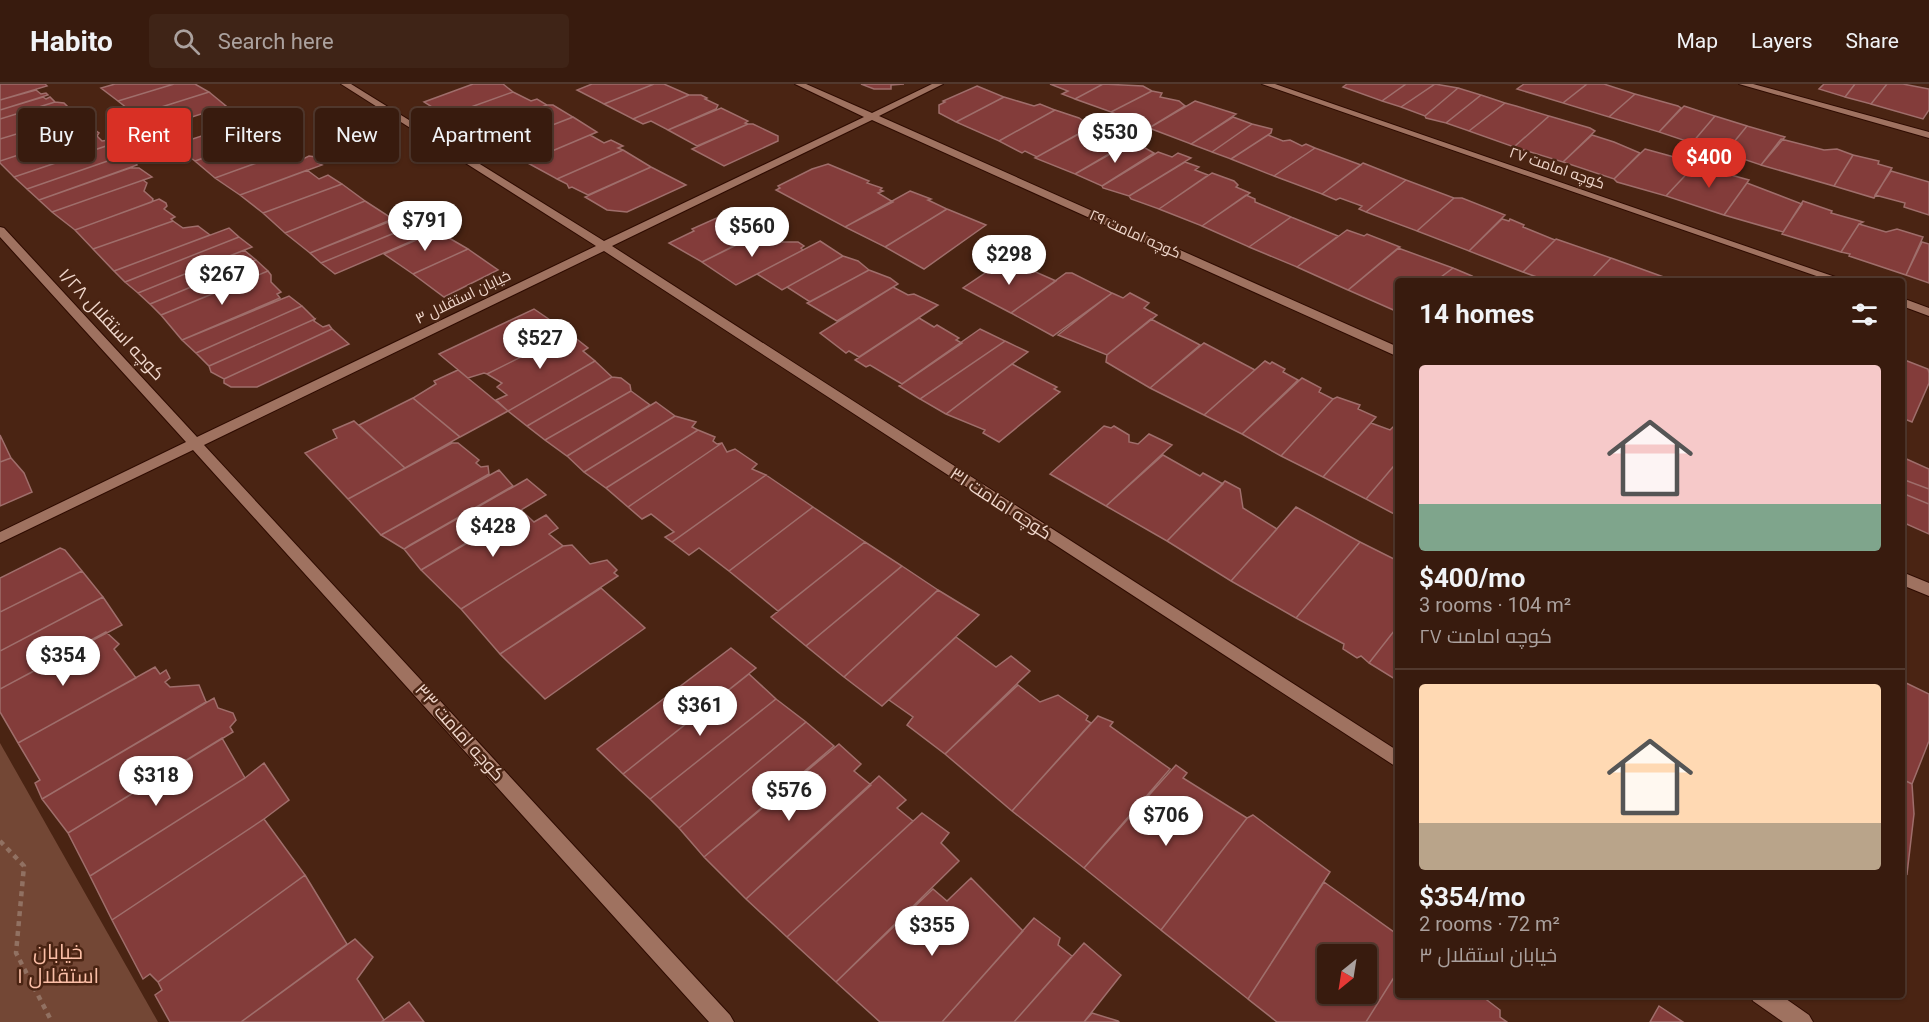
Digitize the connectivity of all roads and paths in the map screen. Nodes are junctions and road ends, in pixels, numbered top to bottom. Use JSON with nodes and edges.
{"nodes":[{"id":1,"x":345,"y":84,"type":"edge"},
{"id":2,"x":799,"y":84,"type":"edge"},
{"id":3,"x":939,"y":84,"type":"edge"},
{"id":4,"x":1266,"y":84,"type":"edge"},
{"id":5,"x":1743,"y":84,"type":"edge"},
{"id":6,"x":872,"y":117,"type":"junction"},
{"id":7,"x":1929,"y":135,"type":"edge"},
{"id":8,"x":0,"y":230,"type":"edge"},
{"id":9,"x":604,"y":246,"type":"junction"},
{"id":10,"x":1832,"y":278,"type":"edge"},
{"id":11,"x":1905,"y":303,"type":"edge"},
{"id":12,"x":1929,"y":312,"type":"edge"},
{"id":13,"x":1395,"y":351,"type":"edge"},
{"id":14,"x":197,"y":443,"type":"junction"},
{"id":15,"x":0,"y":538,"type":"edge"},
{"id":16,"x":1905,"y":579,"type":"edge"},
{"id":17,"x":1929,"y":590,"type":"edge"},
{"id":18,"x":1395,"y":758,"type":"edge"},
{"id":19,"x":0,"y":841,"type":"edge"},
{"id":20,"x":1766,"y":998,"type":"edge"},
{"id":21,"x":52,"y":1022,"type":"edge"},
{"id":22,"x":723,"y":1022,"type":"edge"},
{"id":23,"x":1802,"y":1022,"type":"edge"}],
"edges":[{"from":1,"to":9,"type":"street","name":"کوچه امامت ۳۱"},
{"from":2,"to":6,"type":"street","name":"کوچه امامت ۲۹"},
{"from":3,"to":6,"type":"street","name":"خیابان استقلال ۳"},
{"from":4,"to":10,"type":"street","name":"کوچه امامت ۲۷"},
{"from":5,"to":7,"type":"street"},
{"from":6,"to":9,"type":"street","name":"خیابان استقلال ۳"},
{"from":6,"to":13,"type":"street","name":"کوچه امامت ۲۹"},
{"from":8,"to":14,"type":"street","name":"کوچه استقلال ۱/۲۸"},
{"from":9,"to":14,"type":"street","name":"خیابان استقلال ۳"},
{"from":9,"to":18,"type":"street","name":"کوچه امامت ۳۱"},
{"from":11,"to":12,"type":"street"},
{"from":14,"to":15,"type":"street","name":"خیابان استقلال ۳"},
{"from":14,"to":22,"type":"street","name":"کوچه امامت ۳۳"},
{"from":16,"to":17,"type":"street"},
{"from":19,"to":21,"type":"path"},
{"from":20,"to":23,"type":"street"}]}
